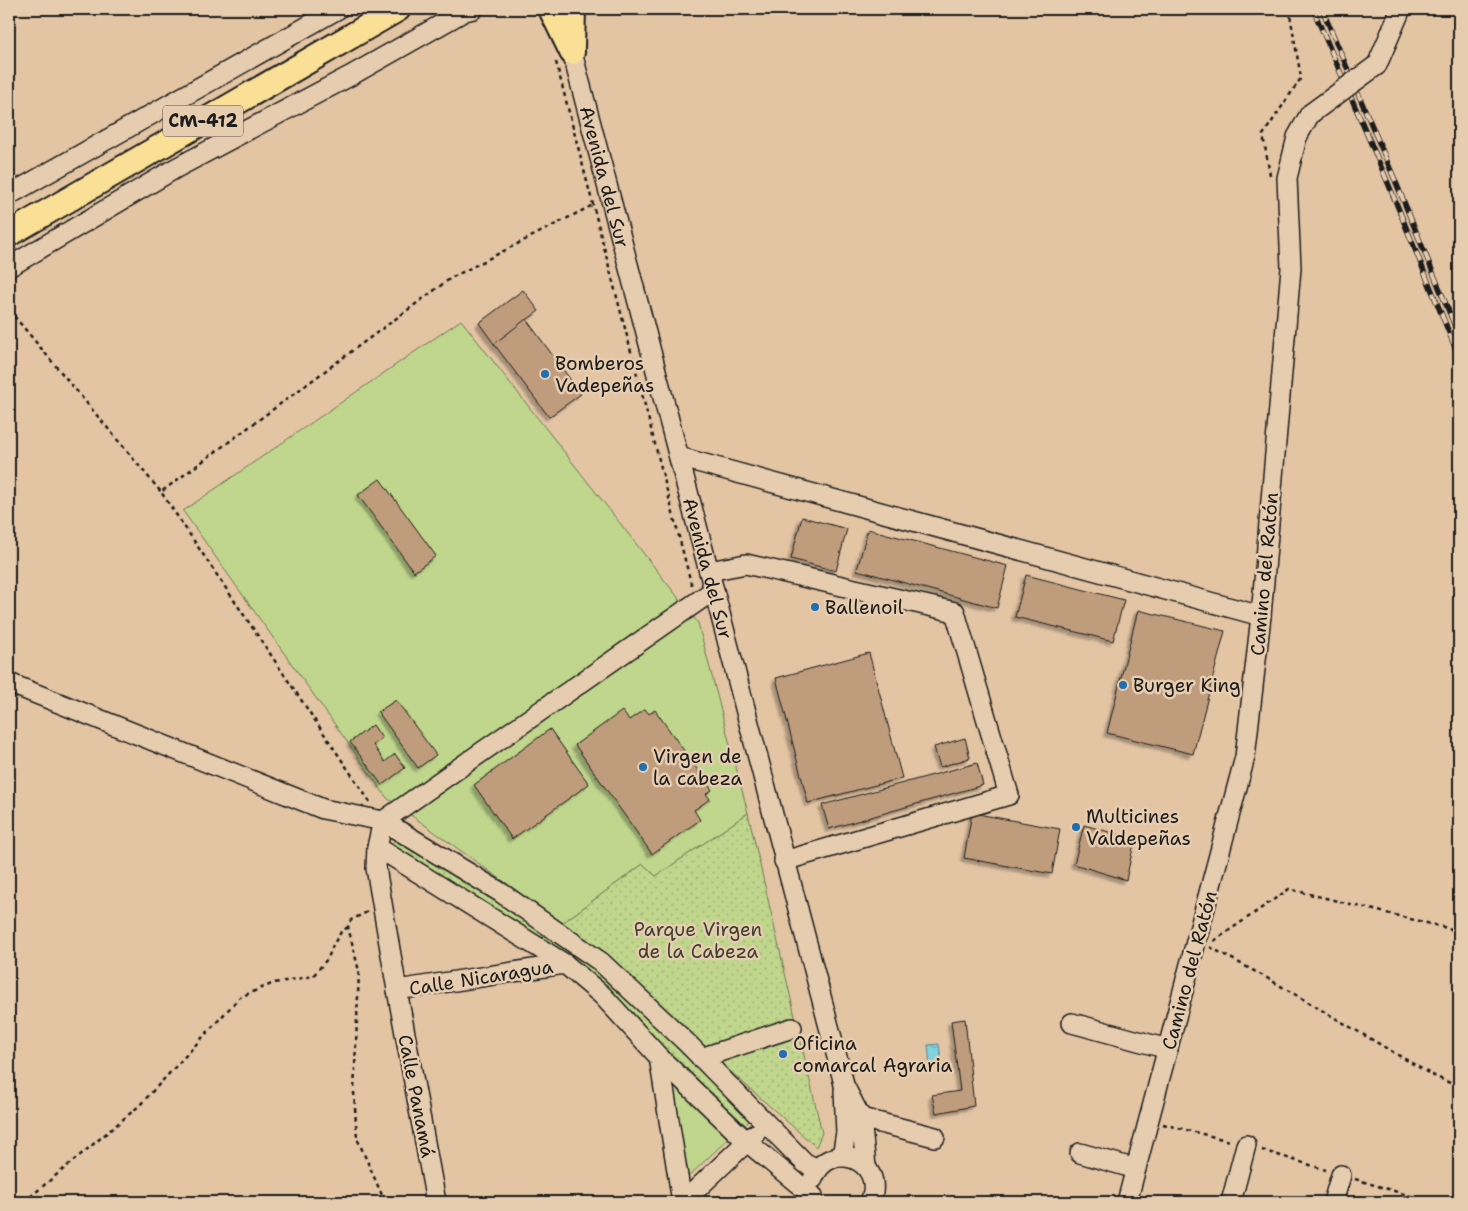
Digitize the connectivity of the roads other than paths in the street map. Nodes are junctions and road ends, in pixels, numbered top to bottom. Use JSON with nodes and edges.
{"nodes":[{"id":1,"x":338,"y":9,"type":"edge"},
{"id":2,"x":398,"y":9,"type":"edge"},
{"id":3,"x":473,"y":9,"type":"edge"},
{"id":4,"x":551,"y":9,"type":"edge"},
{"id":5,"x":573,"y":9,"type":"edge"},
{"id":6,"x":1401,"y":9,"type":"edge"},
{"id":7,"x":563,"y":54,"type":"junction"},
{"id":8,"x":9,"y":195,"type":"edge"},
{"id":9,"x":9,"y":234,"type":"edge"},
{"id":10,"x":9,"y":268,"type":"edge"},
{"id":11,"x":679,"y":457,"type":"junction"},
{"id":12,"x":709,"y":571,"type":"junction"},
{"id":13,"x":714,"y":590,"type":"junction"},
{"id":14,"x":1261,"y":616,"type":"junction"},
{"id":15,"x":9,"y":683,"type":"edge"},
{"id":16,"x":383,"y":822,"type":"junction"},
{"id":17,"x":376,"y":847,"type":"junction"},
{"id":18,"x":784,"y":861,"type":"junction"},
{"id":19,"x":565,"y":964,"type":"junction"},
{"id":20,"x":397,"y":990,"type":"junction"},
{"id":21,"x":1072,"y":1023,"type":"dead end"},
{"id":22,"x":792,"y":1028,"type":"dead end"},
{"id":23,"x":1168,"y":1049,"type":"junction"},
{"id":24,"x":659,"y":1056,"type":"junction"},
{"id":25,"x":701,"y":1058,"type":"junction"},
{"id":26,"x":844,"y":1084,"type":"junction"},
{"id":27,"x":861,"y":1118,"type":"junction"},
{"id":28,"x":764,"y":1124,"type":"junction"},
{"id":29,"x":935,"y":1137,"type":"dead end"},
{"id":30,"x":747,"y":1142,"type":"junction"},
{"id":31,"x":1246,"y":1145,"type":"road end"},
{"id":32,"x":1080,"y":1153,"type":"dead end"},
{"id":33,"x":842,"y":1157,"type":"junction"},
{"id":34,"x":866,"y":1167,"type":"junction"},
{"id":35,"x":818,"y":1169,"type":"junction"},
{"id":36,"x":1136,"y":1169,"type":"junction"},
{"id":37,"x":1341,"y":1175,"type":"road end"},
{"id":38,"x":815,"y":1199,"type":"edge"},
{"id":39,"x":874,"y":1199,"type":"edge"},
{"id":40,"x":436,"y":1202,"type":"edge"},
{"id":41,"x":683,"y":1202,"type":"edge"},
{"id":42,"x":1127,"y":1202,"type":"edge"},
{"id":43,"x":1231,"y":1202,"type":"edge"},
{"id":44,"x":1333,"y":1202,"type":"edge"}],
"edges":[{"from":1,"to":8,"type":"street"},
{"from":2,"to":9,"type":"main road","number":"CM-412"},
{"from":3,"to":10,"type":"street"},
{"from":4,"to":7,"type":"main road","name":"Avenida del Sur"},
{"from":5,"to":7,"type":"main road","name":"Avenida del Sur"},
{"from":6,"to":14,"type":"street","name":"Camino del Ratón","bridge":true},
{"from":7,"to":11,"type":"street","name":"Avenida del Sur"},
{"from":11,"to":12,"type":"street","name":"Avenida del Sur"},
{"from":11,"to":14,"type":"street"},
{"from":12,"to":13,"type":"street","name":"Avenida del Sur"},
{"from":12,"to":18,"type":"street"},
{"from":13,"to":16,"type":"street"},
{"from":13,"to":18,"type":"street","name":"Avenida del Sur"},
{"from":14,"to":23,"type":"street","name":"Camino del Ratón"},
{"from":15,"to":16,"type":"street"},
{"from":16,"to":17,"type":"street","name":"Calle Panamá"},
{"from":16,"to":25,"type":"street"},
{"from":17,"to":19,"type":"street"},
{"from":17,"to":20,"type":"street","name":"Calle Panamá"},
{"from":18,"to":26,"type":"street","name":"Avenida del Sur"},
{"from":19,"to":20,"type":"street","name":"Calle Nicaragua"},
{"from":19,"to":24,"type":"street"},
{"from":20,"to":40,"type":"street","name":"Calle Panamá"},
{"from":21,"to":23,"type":"street"},
{"from":22,"to":25,"type":"street"},
{"from":23,"to":36,"type":"street","name":"Camino del Ratón"},
{"from":24,"to":30,"type":"street"},
{"from":24,"to":41,"type":"street"},
{"from":25,"to":28,"type":"street"},
{"from":26,"to":27,"type":"street","name":"Avenida del Sur"},
{"from":26,"to":33,"type":"street","name":"Avenida del Sur"},
{"from":27,"to":29,"type":"street"},
{"from":27,"to":34,"type":"street","name":"Avenida del Sur"},
{"from":28,"to":30,"type":"street"},
{"from":28,"to":35,"type":"street"},
{"from":30,"to":38,"type":"street"},
{"from":30,"to":41,"type":"street"},
{"from":31,"to":43,"type":"street"},
{"from":32,"to":36,"type":"street"},
{"from":33,"to":34,"type":"street"},
{"from":33,"to":35,"type":"street"},
{"from":34,"to":39,"type":"street","name":"Avenida del Sur"},
{"from":35,"to":38,"type":"street"},
{"from":36,"to":42,"type":"street","name":"Camino del Ratón"},
{"from":37,"to":44,"type":"street"}]}
